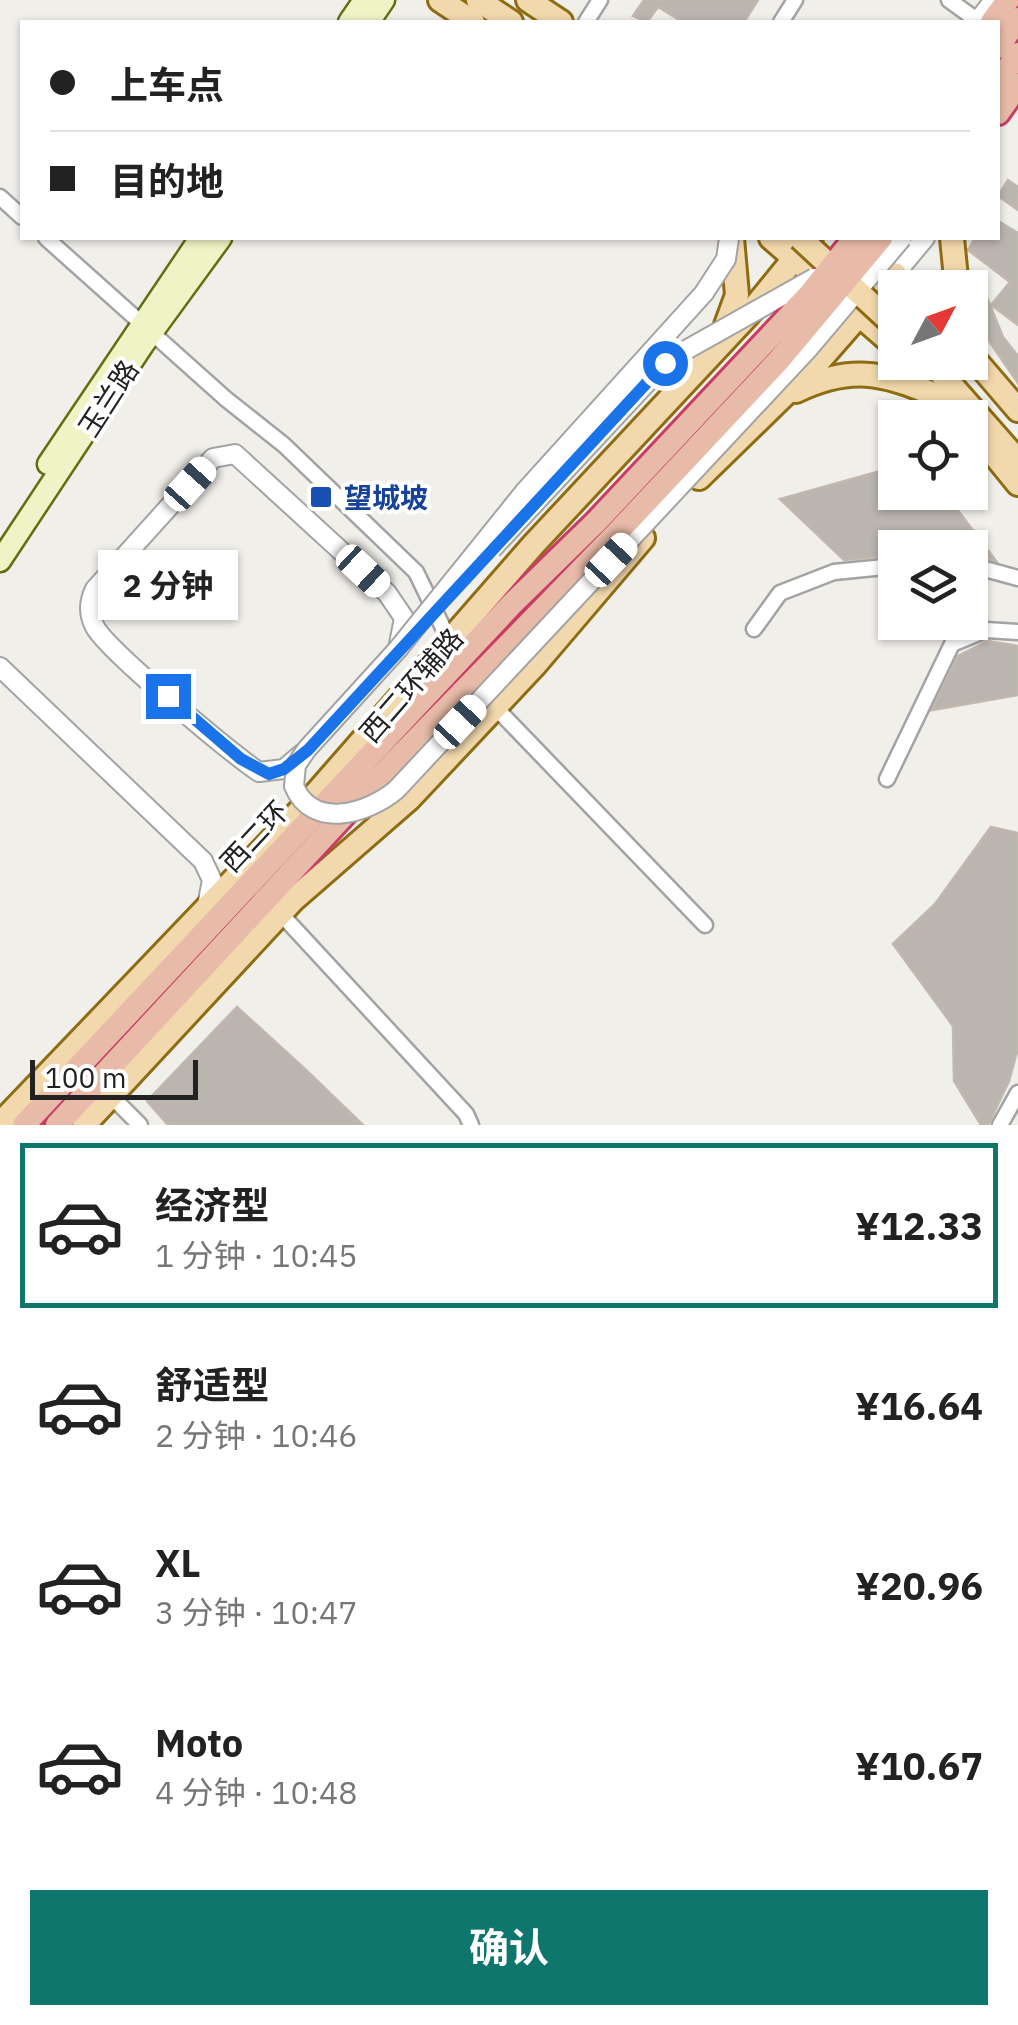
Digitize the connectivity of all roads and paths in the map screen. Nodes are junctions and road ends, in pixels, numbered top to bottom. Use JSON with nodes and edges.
{"nodes":[{"id":1,"x":440,"y":0,"type":"edge"},
{"id":2,"x":475,"y":0,"type":"edge"},
{"id":3,"x":506,"y":0,"type":"edge"},
{"id":4,"x":528,"y":0,"type":"edge"},
{"id":5,"x":949,"y":0,"type":"edge"},
{"id":6,"x":958,"y":0,"type":"edge"},
{"id":7,"x":1008,"y":0,"type":"edge"},
{"id":8,"x":1018,"y":19,"type":"edge"},
{"id":9,"x":470,"y":20,"type":"edge"},
{"id":10,"x":495,"y":20,"type":"edge"},
{"id":11,"x":507,"y":20,"type":"edge"},
{"id":12,"x":535,"y":20,"type":"edge"},
{"id":13,"x":558,"y":20,"type":"edge"},
{"id":14,"x":980,"y":20,"type":"edge"},
{"id":15,"x":981,"y":20,"type":"edge"},
{"id":16,"x":983,"y":20,"type":"edge"},
{"id":17,"x":1000,"y":44,"type":"edge"},
{"id":18,"x":1018,"y":54,"type":"edge"},
{"id":19,"x":1000,"y":79,"type":"edge"},
{"id":20,"x":1018,"y":85,"type":"edge"},
{"id":21,"x":1018,"y":101,"type":"edge"},
{"id":22,"x":1000,"y":110,"type":"edge"},
{"id":23,"x":1000,"y":128,"type":"edge"},
{"id":24,"x":0,"y":198,"type":"edge"},
{"id":25,"x":20,"y":215,"type":"edge"},
{"id":26,"x":48,"y":240,"type":"edge"},
{"id":27,"x":199,"y":240,"type":"edge"},
{"id":28,"x":219,"y":240,"type":"edge"},
{"id":29,"x":729,"y":240,"type":"edge"},
{"id":30,"x":730,"y":240,"type":"edge"},
{"id":31,"x":821,"y":240,"type":"edge"},
{"id":32,"x":879,"y":240,"type":"edge"},
{"id":33,"x":900,"y":240,"type":"edge"},
{"id":34,"x":924,"y":240,"type":"edge"},
{"id":35,"x":952,"y":240,"type":"edge"},
{"id":36,"x":850,"y":243,"type":"edge"},
{"id":37,"x":797,"y":248,"type":"edge"},
{"id":38,"x":887,"y":270,"type":"edge"},
{"id":39,"x":908,"y":270,"type":"edge"},
{"id":40,"x":955,"y":270,"type":"edge"},
{"id":41,"x":878,"y":292,"type":"edge"},
{"id":42,"x":878,"y":301,"type":"edge"},
{"id":43,"x":878,"y":312,"type":"edge"},
{"id":44,"x":860,"y":316,"type":"junction"},
{"id":45,"x":147,"y":326,"type":"junction"},
{"id":46,"x":878,"y":331,"type":"edge"},
{"id":47,"x":708,"y":356,"type":"junction"},
{"id":48,"x":665,"y":363,"type":"junction"},
{"id":49,"x":988,"y":375,"type":"edge"},
{"id":50,"x":928,"y":380,"type":"edge"},
{"id":51,"x":947,"y":380,"type":"edge"},
{"id":52,"x":967,"y":380,"type":"edge"},
{"id":53,"x":624,"y":382,"type":"junction"},
{"id":54,"x":937,"y":400,"type":"edge"},
{"id":55,"x":946,"y":400,"type":"edge"},
{"id":56,"x":774,"y":402,"type":"junction"},
{"id":57,"x":1018,"y":410,"type":"edge"},
{"id":58,"x":1018,"y":436,"type":"edge"},
{"id":59,"x":988,"y":448,"type":"edge"},
{"id":60,"x":1018,"y":461,"type":"edge"},
{"id":61,"x":1018,"y":484,"type":"edge"},
{"id":62,"x":604,"y":529,"type":"junction"},
{"id":63,"x":0,"y":538,"type":"edge"},
{"id":64,"x":0,"y":561,"type":"edge"},
{"id":65,"x":878,"y":568,"type":"edge"},
{"id":66,"x":988,"y":570,"type":"edge"},
{"id":67,"x":1018,"y":578,"type":"edge"},
{"id":68,"x":754,"y":629,"type":"dead end"},
{"id":69,"x":1018,"y":632,"type":"edge"},
{"id":70,"x":449,"y":640,"type":"junction"},
{"id":71,"x":398,"y":649,"type":"junction"},
{"id":72,"x":0,"y":658,"type":"edge"},
{"id":73,"x":0,"y":666,"type":"edge"},
{"id":74,"x":495,"y":707,"type":"junction"},
{"id":75,"x":308,"y":750,"type":"junction"},
{"id":76,"x":887,"y":779,"type":"dead end"},
{"id":77,"x":242,"y":871,"type":"junction"},
{"id":78,"x":206,"y":908,"type":"junction"},
{"id":79,"x":280,"y":914,"type":"junction"},
{"id":80,"x":705,"y":925,"type":"dead end"},
{"id":81,"x":1018,"y":1092,"type":"edge"},
{"id":82,"x":27,"y":1096,"type":"junction"},
{"id":83,"x":111,"y":1096,"type":"junction"},
{"id":84,"x":0,"y":1107,"type":"edge"},
{"id":85,"x":0,"y":1124,"type":"edge"},
{"id":86,"x":24,"y":1125,"type":"edge"},
{"id":87,"x":57,"y":1125,"type":"edge"},
{"id":88,"x":84,"y":1125,"type":"edge"},
{"id":89,"x":140,"y":1125,"type":"edge"},
{"id":90,"x":471,"y":1125,"type":"edge"},
{"id":91,"x":1000,"y":1125,"type":"edge"}],
"edges":[{"from":1,"to":9,"type":"main road"},
{"from":2,"to":10,"type":"street"},
{"from":2,"to":11,"type":"main road"},
{"from":3,"to":12,"type":"main road"},
{"from":4,"to":13,"type":"main road"},
{"from":5,"to":14,"type":"street"},
{"from":6,"to":15,"type":"street"},
{"from":7,"to":16,"type":"highway"},
{"from":8,"to":17,"type":"highway"},
{"from":18,"to":19,"type":"highway"},
{"from":20,"to":22,"type":"highway"},
{"from":21,"to":23,"type":"street"},
{"from":24,"to":25,"type":"street"},
{"from":26,"to":45,"type":"street"},
{"from":27,"to":45,"type":"main road","name":"玉兰路"},
{"from":28,"to":45,"type":"main road","name":"玉兰路"},
{"from":29,"to":53,"type":"street","bridge":true},
{"from":30,"to":47,"type":"main road"},
{"from":31,"to":41,"type":"main road","bridge":true},
{"from":32,"to":62,"type":"highway","name":"西二环","bridge":true},
{"from":33,"to":75,"type":"street","bridge":true},
{"from":34,"to":39,"type":"street"},
{"from":35,"to":40,"type":"main road"},
{"from":36,"to":38,"type":"main road"},
{"from":36,"to":48,"type":"street","bridge":true},
{"from":36,"to":62,"type":"highway","name":"西二环","bridge":true},
{"from":37,"to":43,"type":"main road","bridge":true},
{"from":37,"to":44,"type":"main road"},
{"from":37,"to":47,"type":"main road","name":"西二环辅路"},
{"from":42,"to":44,"type":"main road"},
{"from":44,"to":46,"type":"main road"},
{"from":44,"to":56,"type":"main road"},
{"from":45,"to":63,"type":"main road","name":"玉兰路"},
{"from":45,"to":64,"type":"main road","name":"玉兰路"},
{"from":45,"to":70,"type":"street"},
{"from":47,"to":70,"type":"main road","name":"西二环辅路"},
{"from":48,"to":53,"type":"street","bridge":true},
{"from":48,"to":71,"type":"street","bridge":true},
{"from":49,"to":57,"type":"main road"},
{"from":50,"to":55,"type":"main road"},
{"from":51,"to":60,"type":"main road"},
{"from":52,"to":58,"type":"main road"},
{"from":53,"to":71,"type":"street","bridge":true},
{"from":54,"to":56,"type":"main road"},
{"from":56,"to":74,"type":"main road"},
{"from":59,"to":61,"type":"main road"},
{"from":62,"to":86,"type":"highway","name":"西二环"},
{"from":62,"to":87,"type":"highway","name":"西二环"},
{"from":65,"to":68,"type":"street"},
{"from":66,"to":67,"type":"street"},
{"from":69,"to":76,"type":"street"},
{"from":70,"to":77,"type":"main road","name":"西二环辅路"},
{"from":71,"to":75,"type":"street","bridge":true},
{"from":71,"to":75,"type":"street","bridge":true},
{"from":72,"to":77,"type":"street"},
{"from":73,"to":78,"type":"street"},
{"from":74,"to":79,"type":"main road"},
{"from":74,"to":80,"type":"street"},
{"from":77,"to":78,"type":"main road","name":"西二环辅路"},
{"from":78,"to":82,"type":"main road","name":"西二环辅路"},
{"from":79,"to":83,"type":"main road"},
{"from":79,"to":90,"type":"street"},
{"from":81,"to":91,"type":"street"},
{"from":82,"to":84,"type":"main road"},
{"from":82,"to":85,"type":"main road","name":"西二环辅路"},
{"from":83,"to":88,"type":"main road"},
{"from":83,"to":89,"type":"street"}]}
